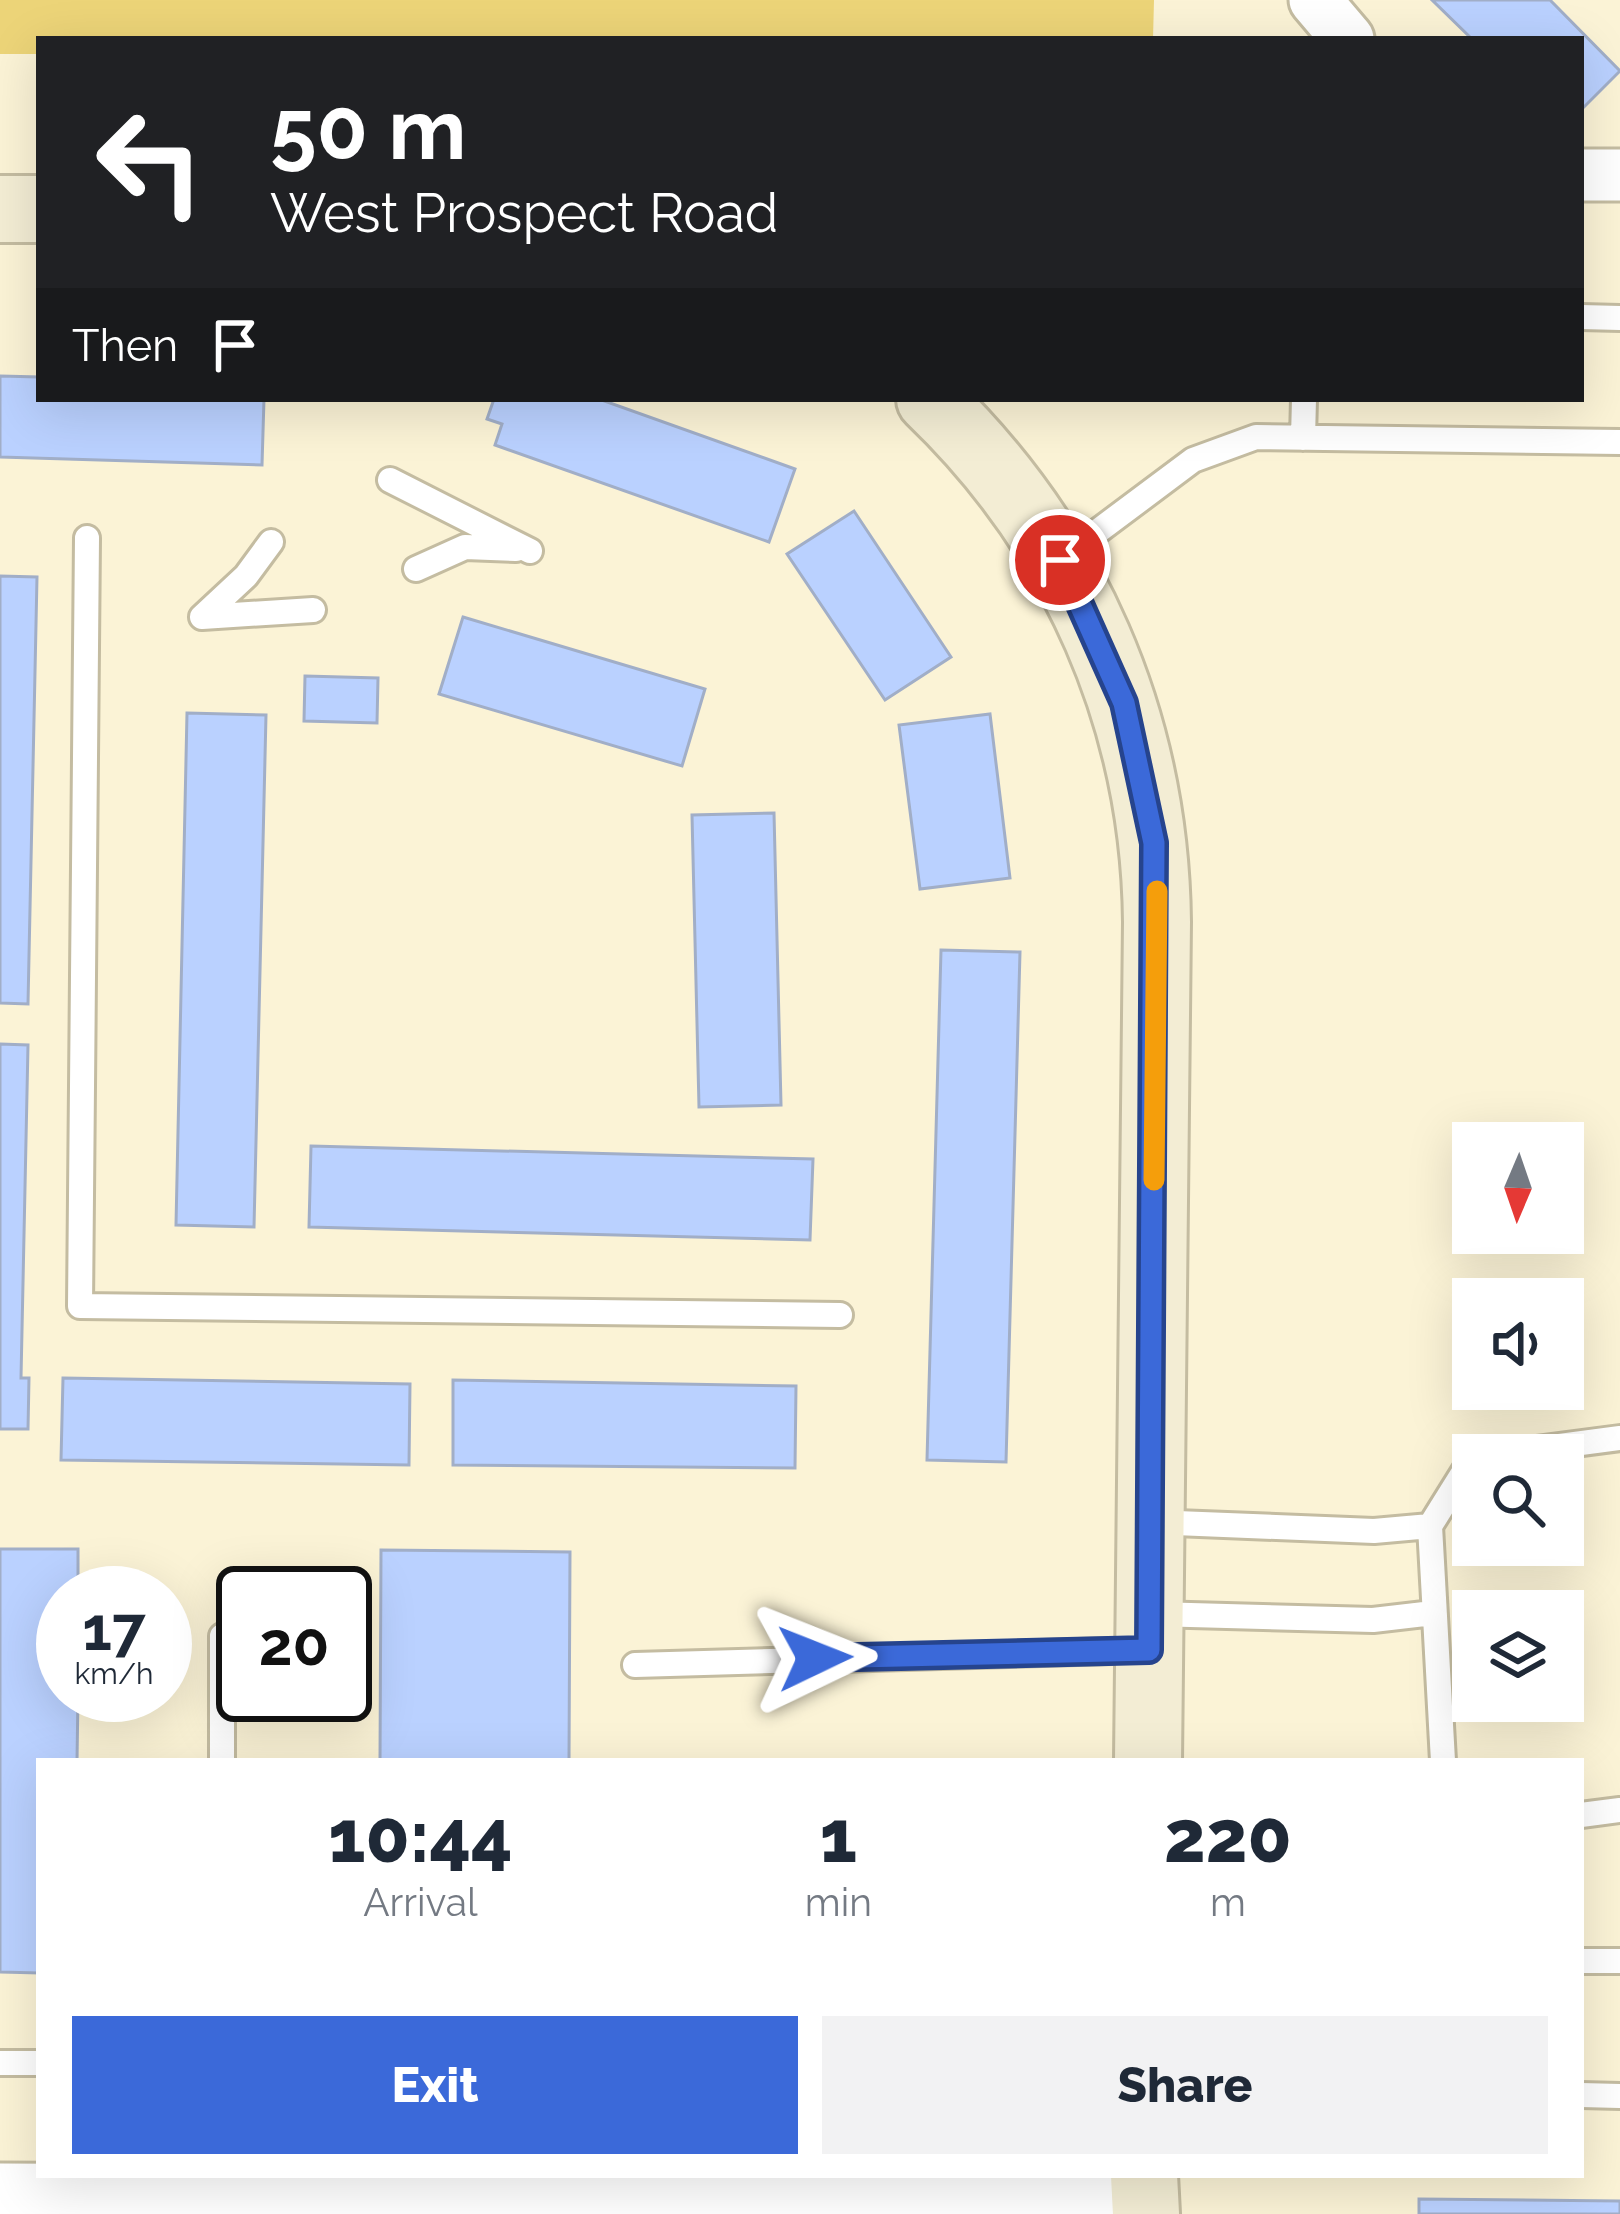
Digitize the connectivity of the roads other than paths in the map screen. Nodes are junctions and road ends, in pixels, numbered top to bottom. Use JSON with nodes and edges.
{"nodes":[{"id":1,"x":1315,"y":0,"type":"edge"},
{"id":2,"x":1345,"y":36,"type":"edge"},
{"id":3,"x":1584,"y":175,"type":"edge"},
{"id":4,"x":1620,"y":175,"type":"edge"},
{"id":5,"x":0,"y":209,"type":"edge"},
{"id":6,"x":36,"y":209,"type":"edge"},
{"id":7,"x":1584,"y":317,"type":"edge"},
{"id":8,"x":1620,"y":318,"type":"edge"},
{"id":9,"x":933,"y":402,"type":"edge"},
{"id":10,"x":1304,"y":402,"type":"edge"},
{"id":11,"x":1303,"y":438,"type":"junction"},
{"id":12,"x":1620,"y":442,"type":"edge"},
{"id":13,"x":390,"y":480,"type":"dead end"},
{"id":14,"x":87,"y":538,"type":"dead end"},
{"id":15,"x":271,"y":542,"type":"dead end"},
{"id":16,"x":1060,"y":560,"type":"junction"},
{"id":17,"x":416,"y":569,"type":"dead end"},
{"id":18,"x":313,"y":610,"type":"dead end"},
{"id":19,"x":839,"y":1315,"type":"dead end"},
{"id":20,"x":1620,"y":1438,"type":"edge"},
{"id":21,"x":1584,"y":1443,"type":"edge"},
{"id":22,"x":1452,"y":1491,"type":"edge"},
{"id":23,"x":1150,"y":1522,"type":"junction"},
{"id":24,"x":1430,"y":1526,"type":"junction"},
{"id":25,"x":1433,"y":1612,"type":"junction"},
{"id":26,"x":1149,"y":1632,"type":"junction"},
{"id":27,"x":635,"y":1665,"type":"dead end"},
{"id":28,"x":222,"y":1722,"type":"edge"},
{"id":29,"x":222,"y":1758,"type":"edge"},
{"id":30,"x":1148,"y":1758,"type":"edge"},
{"id":31,"x":1443,"y":1758,"type":"edge"},
{"id":32,"x":1620,"y":1810,"type":"edge"},
{"id":33,"x":1584,"y":1815,"type":"edge"},
{"id":34,"x":1584,"y":1961,"type":"edge"},
{"id":35,"x":1620,"y":1961,"type":"edge"},
{"id":36,"x":0,"y":2063,"type":"edge"},
{"id":37,"x":36,"y":2063,"type":"edge"},
{"id":38,"x":1584,"y":2095,"type":"edge"},
{"id":39,"x":1620,"y":2096,"type":"edge"},
{"id":40,"x":690,"y":2183,"type":"edge"},
{"id":41,"x":0,"y":2189,"type":"edge"},
{"id":42,"x":236,"y":2194,"type":"edge"},
{"id":43,"x":818,"y":2194,"type":"edge"},
{"id":44,"x":1145,"y":2195,"type":"edge"},
{"id":45,"x":913,"y":2203,"type":"edge"}],
"edges":[{"from":1,"to":2,"type":"street"},
{"from":3,"to":4,"type":"street"},
{"from":5,"to":6,"type":"main road"},
{"from":7,"to":8,"type":"lane"},
{"from":9,"to":16,"type":"main road"},
{"from":10,"to":11,"type":"lane"},
{"from":11,"to":12,"type":"lane"},
{"from":11,"to":16,"type":"lane"},
{"from":13,"to":17,"type":"lane"},
{"from":14,"to":19,"type":"lane"},
{"from":15,"to":18,"type":"lane"},
{"from":16,"to":23,"type":"main road"},
{"from":20,"to":21,"type":"lane"},
{"from":22,"to":24,"type":"lane"},
{"from":23,"to":24,"type":"lane"},
{"from":23,"to":26,"type":"main road"},
{"from":24,"to":25,"type":"lane"},
{"from":25,"to":26,"type":"lane"},
{"from":25,"to":31,"type":"lane"},
{"from":26,"to":27,"type":"lane"},
{"from":26,"to":30,"type":"main road"},
{"from":28,"to":29,"type":"lane"},
{"from":32,"to":33,"type":"lane"},
{"from":34,"to":35,"type":"lane"},
{"from":36,"to":37,"type":"lane"},
{"from":38,"to":39,"type":"lane"},
{"from":40,"to":42,"type":"street"},
{"from":40,"to":43,"type":"street"},
{"from":41,"to":42,"type":"street"},
{"from":43,"to":45,"type":"street"},
{"from":44,"to":45,"type":"street"}]}
